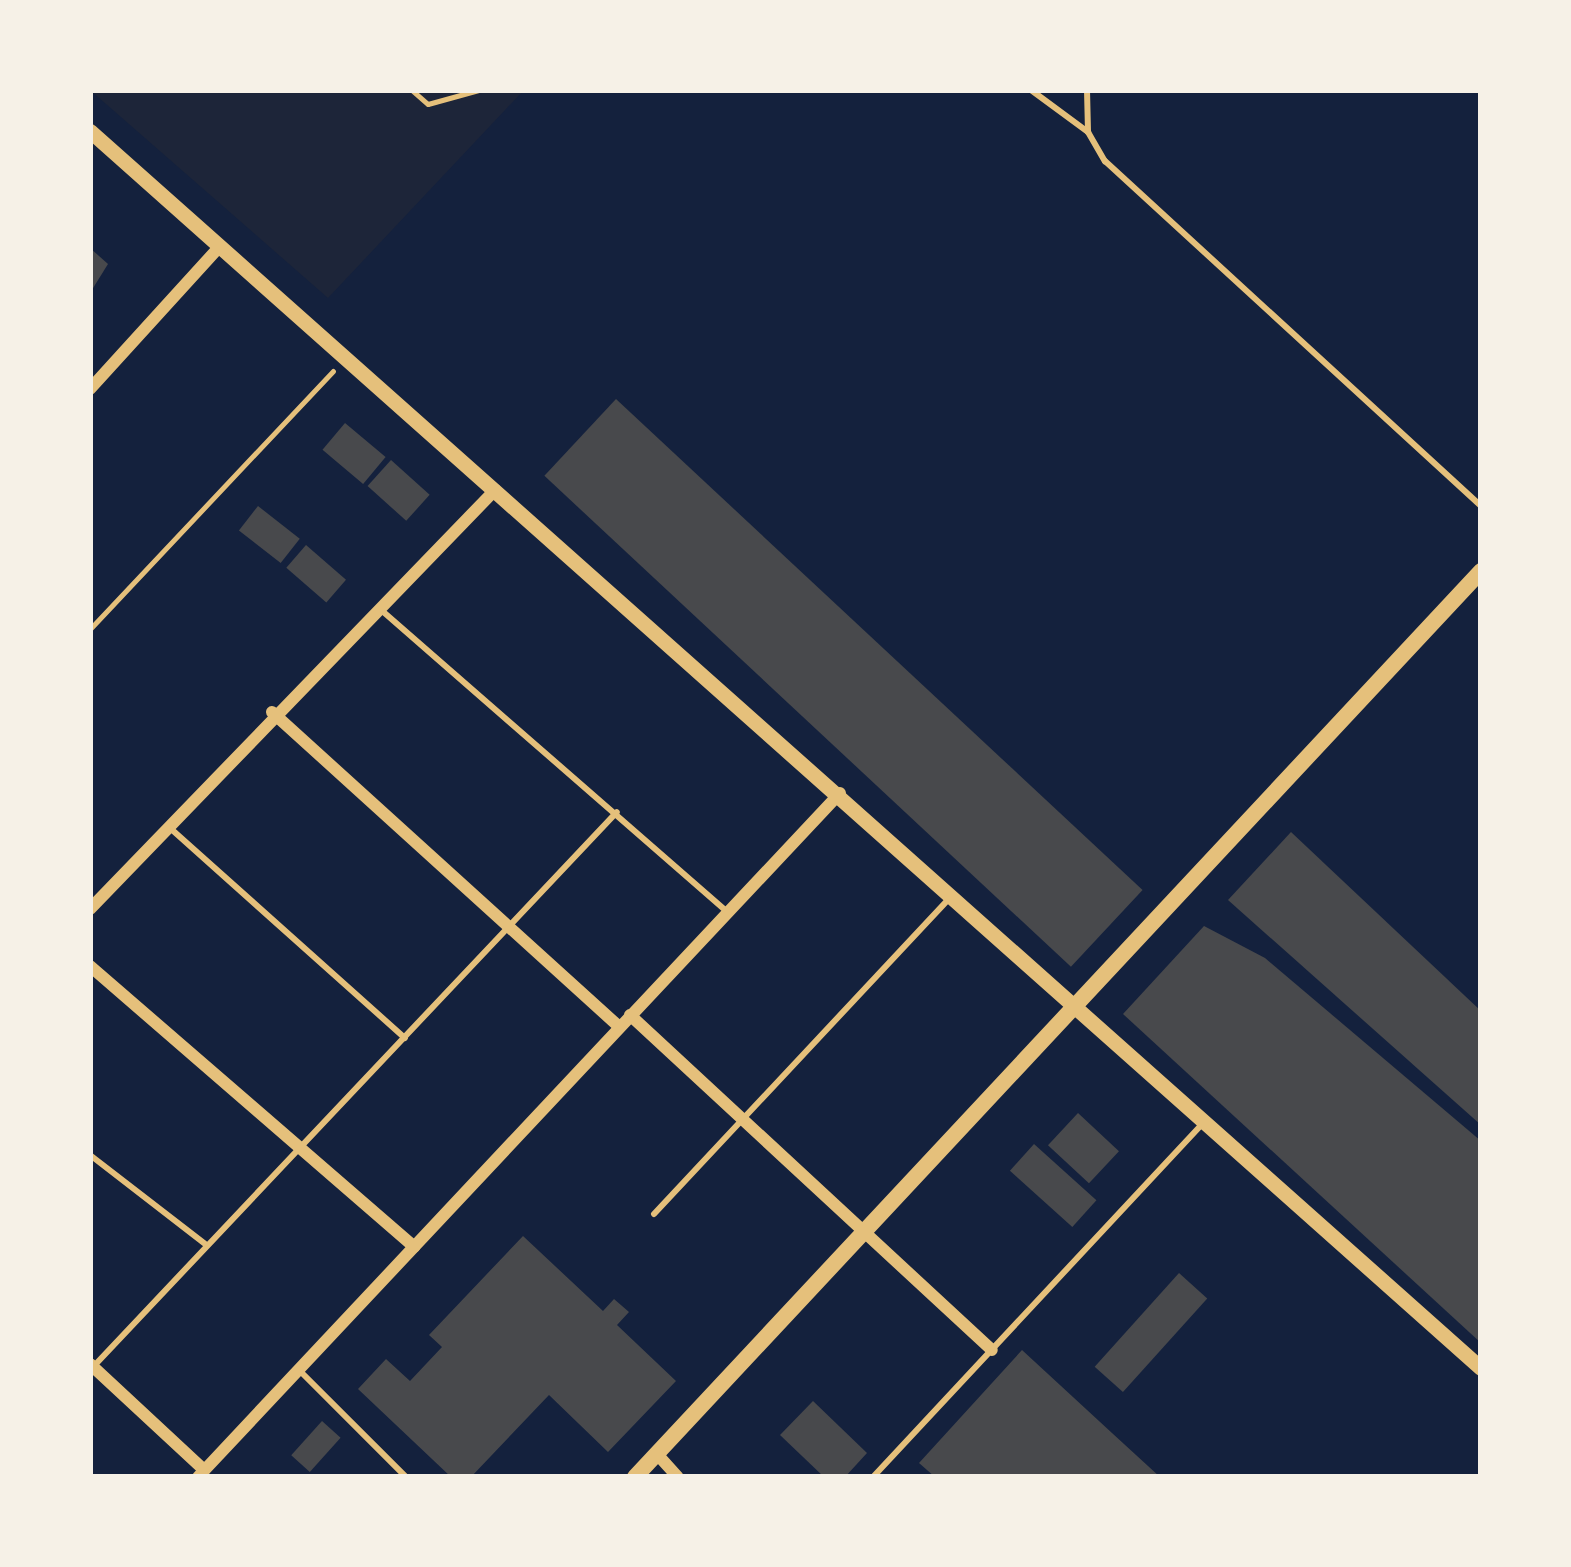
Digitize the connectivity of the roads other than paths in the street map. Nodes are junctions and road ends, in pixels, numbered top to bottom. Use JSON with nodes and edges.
{"nodes":[{"id":1,"x":1031,"y":90,"type":"edge"},
{"id":2,"x":1087,"y":90,"type":"edge"},
{"id":3,"x":90,"y":131,"type":"edge"},
{"id":4,"x":1088,"y":132,"type":"junction"},
{"id":5,"x":220,"y":246,"type":"junction"},
{"id":6,"x":90,"y":389,"type":"edge"},
{"id":7,"x":495,"y":490,"type":"junction"},
{"id":8,"x":1481,"y":506,"type":"edge"},
{"id":9,"x":1481,"y":572,"type":"edge"},
{"id":10,"x":378,"y":606,"type":"junction"},
{"id":11,"x":272,"y":712,"type":"junction"},
{"id":12,"x":840,"y":793,"type":"junction"},
{"id":13,"x":617,"y":812,"type":"junction"},
{"id":14,"x":167,"y":826,"type":"junction"},
{"id":15,"x":954,"y":893,"type":"junction"},
{"id":16,"x":90,"y":909,"type":"edge"},
{"id":17,"x":727,"y":912,"type":"junction"},
{"id":18,"x":512,"y":928,"type":"junction"},
{"id":19,"x":90,"y":965,"type":"edge"},
{"id":20,"x":1082,"y":1006,"type":"junction"},
{"id":21,"x":630,"y":1015,"type":"junction"},
{"id":22,"x":619,"y":1027,"type":"junction"},
{"id":23,"x":405,"y":1038,"type":"junction"},
{"id":24,"x":1207,"y":1118,"type":"junction"},
{"id":25,"x":746,"y":1122,"type":"junction"},
{"id":26,"x":303,"y":1150,"type":"junction"},
{"id":27,"x":90,"y":1155,"type":"edge"},
{"id":28,"x":654,"y":1214,"type":"dead end"},
{"id":29,"x":867,"y":1237,"type":"junction"},
{"id":30,"x":205,"y":1244,"type":"junction"},
{"id":31,"x":414,"y":1247,"type":"junction"},
{"id":32,"x":992,"y":1350,"type":"junction"},
{"id":33,"x":92,"y":1366,"type":"edge"},
{"id":34,"x":1481,"y":1369,"type":"edge"},
{"id":35,"x":298,"y":1370,"type":"junction"},
{"id":36,"x":657,"y":1454,"type":"junction"},
{"id":37,"x":201,"y":1474,"type":"edge"},
{"id":38,"x":406,"y":1477,"type":"edge"},
{"id":39,"x":635,"y":1477,"type":"edge"},
{"id":40,"x":678,"y":1477,"type":"edge"},
{"id":41,"x":873,"y":1477,"type":"edge"}],
"edges":[{"from":1,"to":4,"type":"lane"},
{"from":2,"to":4,"type":"lane"},
{"from":3,"to":5,"type":"street"},
{"from":4,"to":8,"type":"lane"},
{"from":5,"to":6,"type":"street"},
{"from":5,"to":7,"type":"street"},
{"from":7,"to":10,"type":"street"},
{"from":7,"to":12,"type":"street"},
{"from":9,"to":20,"type":"main road"},
{"from":10,"to":11,"type":"street"},
{"from":10,"to":13,"type":"lane"},
{"from":11,"to":14,"type":"street"},
{"from":11,"to":18,"type":"street"},
{"from":12,"to":15,"type":"street"},
{"from":12,"to":17,"type":"street"},
{"from":13,"to":17,"type":"lane"},
{"from":13,"to":18,"type":"lane"},
{"from":14,"to":16,"type":"street"},
{"from":14,"to":23,"type":"lane"},
{"from":15,"to":20,"type":"street"},
{"from":15,"to":25,"type":"lane"},
{"from":17,"to":21,"type":"street"},
{"from":18,"to":22,"type":"street"},
{"from":18,"to":23,"type":"lane"},
{"from":19,"to":26,"type":"street"},
{"from":20,"to":24,"type":"street"},
{"from":20,"to":29,"type":"main road"},
{"from":21,"to":22,"type":"street"},
{"from":21,"to":25,"type":"street"},
{"from":22,"to":31,"type":"street"},
{"from":23,"to":26,"type":"lane"},
{"from":24,"to":32,"type":"lane"},
{"from":24,"to":34,"type":"street"},
{"from":25,"to":28,"type":"lane"},
{"from":25,"to":29,"type":"street"},
{"from":26,"to":30,"type":"lane"},
{"from":26,"to":31,"type":"street"},
{"from":27,"to":30,"type":"lane"},
{"from":29,"to":32,"type":"street"},
{"from":29,"to":36,"type":"main road"},
{"from":30,"to":33,"type":"lane"},
{"from":31,"to":35,"type":"street"},
{"from":32,"to":41,"type":"lane"},
{"from":33,"to":37,"type":"street"},
{"from":35,"to":37,"type":"street"},
{"from":35,"to":38,"type":"lane"},
{"from":36,"to":39,"type":"main road"},
{"from":36,"to":40,"type":"street"}]}
